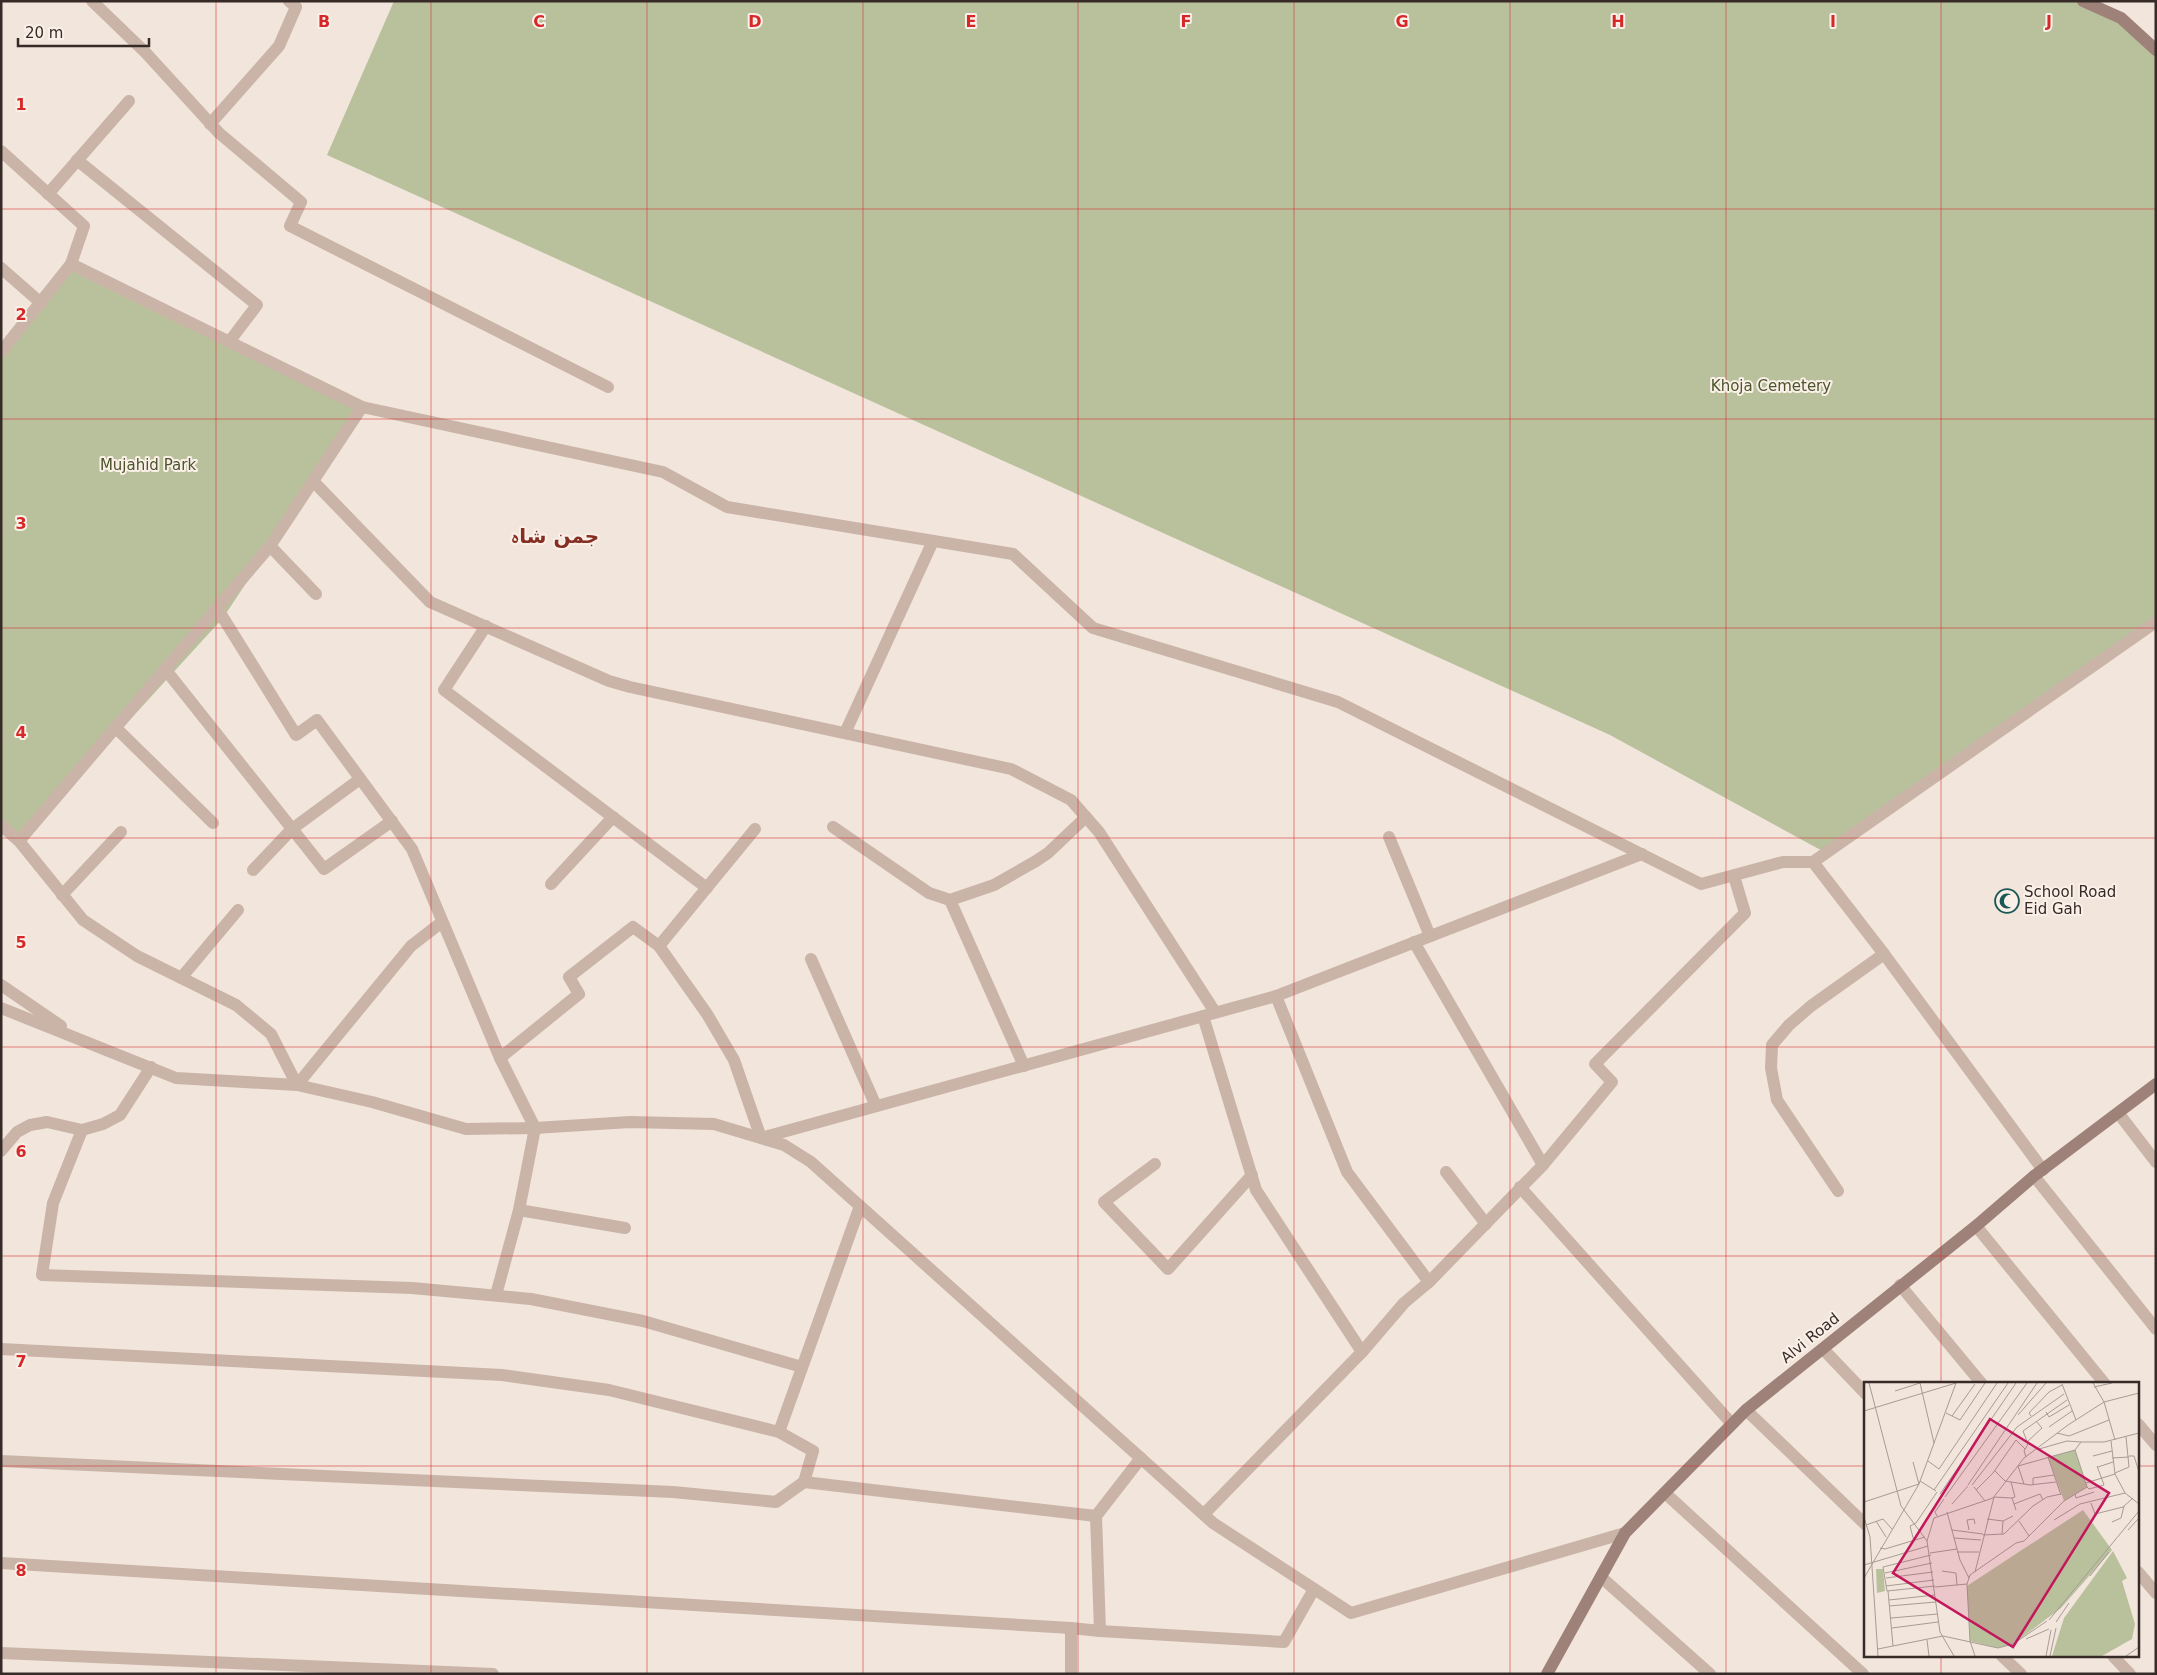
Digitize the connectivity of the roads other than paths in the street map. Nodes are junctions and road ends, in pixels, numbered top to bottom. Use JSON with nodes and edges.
{"nodes":[{"id":1,"x":92,"y":1,"type":"edge"},
{"id":2,"x":290,"y":1,"type":"edge"},
{"id":3,"x":2083,"y":1,"type":"edge"},
{"id":4,"x":2098,"y":1,"type":"edge"},
{"id":5,"x":2121,"y":18,"type":"junction"},
{"id":6,"x":2156,"y":50,"type":"edge"},
{"id":7,"x":129,"y":101,"type":"dead end"},
{"id":8,"x":210,"y":124,"type":"junction"},
{"id":9,"x":1,"y":151,"type":"edge"},
{"id":10,"x":77,"y":160,"type":"junction"},
{"id":11,"x":48,"y":194,"type":"junction"},
{"id":12,"x":71,"y":264,"type":"junction"},
{"id":13,"x":1,"y":268,"type":"edge"},
{"id":14,"x":40,"y":303,"type":"junction"},
{"id":15,"x":229,"y":342,"type":"junction"},
{"id":16,"x":1,"y":352,"type":"edge"},
{"id":17,"x":608,"y":387,"type":"dead end"},
{"id":18,"x":362,"y":407,"type":"junction"},
{"id":19,"x":313,"y":481,"type":"junction"},
{"id":20,"x":932,"y":540,"type":"junction"},
{"id":21,"x":270,"y":546,"type":"junction"},
{"id":22,"x":316,"y":594,"type":"dead end"},
{"id":23,"x":217,"y":608,"type":"junction"},
{"id":24,"x":2156,"y":622,"type":"edge"},
{"id":25,"x":486,"y":626,"type":"junction"},
{"id":26,"x":165,"y":669,"type":"junction"},
{"id":27,"x":115,"y":727,"type":"junction"},
{"id":28,"x":845,"y":733,"type":"junction"},
{"id":29,"x":360,"y":779,"type":"junction"},
{"id":30,"x":613,"y":817,"type":"junction"},
{"id":31,"x":1086,"y":817,"type":"junction"},
{"id":32,"x":392,"y":821,"type":"junction"},
{"id":33,"x":213,"y":822,"type":"dead end"},
{"id":34,"x":1,"y":825,"type":"edge"},
{"id":35,"x":833,"y":827,"type":"dead end"},
{"id":36,"x":292,"y":828,"type":"junction"},
{"id":37,"x":755,"y":829,"type":"dead end"},
{"id":38,"x":121,"y":832,"type":"dead end"},
{"id":39,"x":1389,"y":837,"type":"dead end"},
{"id":40,"x":19,"y":841,"type":"junction"},
{"id":41,"x":1642,"y":854,"type":"junction"},
{"id":42,"x":1813,"y":862,"type":"junction"},
{"id":43,"x":253,"y":870,"type":"dead end"},
{"id":44,"x":1734,"y":876,"type":"junction"},
{"id":45,"x":551,"y":884,"type":"dead end"},
{"id":46,"x":707,"y":888,"type":"junction"},
{"id":47,"x":62,"y":895,"type":"junction"},
{"id":48,"x":950,"y":900,"type":"junction"},
{"id":49,"x":238,"y":910,"type":"dead end"},
{"id":50,"x":442,"y":922,"type":"junction"},
{"id":51,"x":1430,"y":936,"type":"junction"},
{"id":52,"x":1414,"y":942,"type":"junction"},
{"id":53,"x":658,"y":946,"type":"junction"},
{"id":54,"x":1884,"y":954,"type":"junction"},
{"id":55,"x":810,"y":959,"type":"dead end"},
{"id":56,"x":180,"y":978,"type":"junction"},
{"id":57,"x":1,"y":985,"type":"edge"},
{"id":58,"x":1276,"y":996,"type":"junction"},
{"id":59,"x":1,"y":1008,"type":"edge"},
{"id":60,"x":1209,"y":1014,"type":"junction"},
{"id":61,"x":80,"y":1039,"type":"junction"},
{"id":62,"x":500,"y":1058,"type":"junction"},
{"id":63,"x":1024,"y":1066,"type":"junction"},
{"id":64,"x":151,"y":1067,"type":"junction"},
{"id":65,"x":2156,"y":1084,"type":"edge"},
{"id":66,"x":297,"y":1085,"type":"junction"},
{"id":67,"x":876,"y":1106,"type":"junction"},
{"id":68,"x":2119,"y":1114,"type":"junction"},
{"id":69,"x":535,"y":1128,"type":"junction"},
{"id":70,"x":82,"y":1130,"type":"junction"},
{"id":71,"x":761,"y":1138,"type":"junction"},
{"id":72,"x":1,"y":1151,"type":"edge"},
{"id":73,"x":2156,"y":1162,"type":"edge"},
{"id":74,"x":1155,"y":1164,"type":"dead end"},
{"id":75,"x":1543,"y":1165,"type":"junction"},
{"id":76,"x":1446,"y":1172,"type":"dead end"},
{"id":77,"x":2038,"y":1173,"type":"junction"},
{"id":78,"x":1252,"y":1175,"type":"junction"},
{"id":79,"x":1520,"y":1187,"type":"junction"},
{"id":80,"x":1838,"y":1191,"type":"dead end"},
{"id":81,"x":860,"y":1206,"type":"junction"},
{"id":82,"x":519,"y":1210,"type":"junction"},
{"id":83,"x":1486,"y":1224,"type":"junction"},
{"id":84,"x":1976,"y":1226,"type":"junction"},
{"id":85,"x":625,"y":1228,"type":"dead end"},
{"id":86,"x":1429,"y":1282,"type":"junction"},
{"id":87,"x":1900,"y":1285,"type":"junction"},
{"id":88,"x":496,"y":1295,"type":"junction"},
{"id":89,"x":2156,"y":1328,"type":"edge"},
{"id":90,"x":1,"y":1349,"type":"edge"},
{"id":91,"x":1823,"y":1349,"type":"junction"},
{"id":92,"x":1362,"y":1352,"type":"junction"},
{"id":93,"x":802,"y":1367,"type":"junction"},
{"id":94,"x":1980,"y":1382,"type":"edge"},
{"id":95,"x":2103,"y":1382,"type":"edge"},
{"id":96,"x":1864,"y":1392,"type":"edge"},
{"id":97,"x":1746,"y":1410,"type":"junction"},
{"id":98,"x":1732,"y":1424,"type":"junction"},
{"id":99,"x":2140,"y":1426,"type":"edge"},
{"id":100,"x":779,"y":1432,"type":"junction"},
{"id":101,"x":2156,"y":1445,"type":"edge"},
{"id":102,"x":1142,"y":1458,"type":"junction"},
{"id":103,"x":1,"y":1461,"type":"edge"},
{"id":104,"x":804,"y":1482,"type":"junction"},
{"id":105,"x":1665,"y":1493,"type":"junction"},
{"id":106,"x":1204,"y":1514,"type":"junction"},
{"id":107,"x":1096,"y":1516,"type":"junction"},
{"id":108,"x":1864,"y":1523,"type":"edge"},
{"id":109,"x":1625,"y":1533,"type":"junction"},
{"id":110,"x":1,"y":1564,"type":"edge"},
{"id":111,"x":2140,"y":1574,"type":"edge"},
{"id":112,"x":1601,"y":1577,"type":"junction"},
{"id":113,"x":1314,"y":1588,"type":"junction"},
{"id":114,"x":2156,"y":1593,"type":"edge"},
{"id":115,"x":1071,"y":1628,"type":"junction"},
{"id":116,"x":1100,"y":1631,"type":"junction"},
{"id":117,"x":1,"y":1652,"type":"edge"},
{"id":118,"x":2004,"y":1658,"type":"edge"},
{"id":119,"x":2115,"y":1658,"type":"edge"},
{"id":120,"x":1702,"y":1671,"type":"edge"},
{"id":121,"x":493,"y":1674,"type":"edge"},
{"id":122,"x":1071,"y":1674,"type":"edge"},
{"id":123,"x":1547,"y":1674,"type":"edge"},
{"id":124,"x":1863,"y":1674,"type":"edge"},
{"id":125,"x":2021,"y":1674,"type":"edge"},
{"id":126,"x":2130,"y":1674,"type":"edge"}],
"edges":[{"from":1,"to":8,"type":"street"},
{"from":2,"to":8,"type":"street"},
{"from":3,"to":5,"type":"street"},
{"from":4,"to":5,"type":"street"},
{"from":5,"to":6,"type":"street"},
{"from":7,"to":10,"type":"street"},
{"from":8,"to":17,"type":"street"},
{"from":9,"to":11,"type":"street"},
{"from":10,"to":11,"type":"street"},
{"from":10,"to":15,"type":"street"},
{"from":11,"to":12,"type":"street"},
{"from":12,"to":14,"type":"street"},
{"from":12,"to":15,"type":"street"},
{"from":13,"to":14,"type":"street"},
{"from":14,"to":16,"type":"street"},
{"from":15,"to":18,"type":"street"},
{"from":18,"to":19,"type":"street"},
{"from":18,"to":20,"type":"street"},
{"from":19,"to":21,"type":"street"},
{"from":19,"to":25,"type":"street"},
{"from":20,"to":28,"type":"street"},
{"from":20,"to":41,"type":"street"},
{"from":21,"to":22,"type":"street"},
{"from":21,"to":23,"type":"street"},
{"from":23,"to":26,"type":"street"},
{"from":23,"to":29,"type":"street"},
{"from":24,"to":42,"type":"street"},
{"from":25,"to":28,"type":"street"},
{"from":25,"to":30,"type":"street"},
{"from":26,"to":27,"type":"street"},
{"from":26,"to":36,"type":"street"},
{"from":27,"to":33,"type":"street"},
{"from":27,"to":40,"type":"street"},
{"from":28,"to":31,"type":"street"},
{"from":29,"to":32,"type":"street"},
{"from":29,"to":36,"type":"street"},
{"from":30,"to":45,"type":"street"},
{"from":30,"to":46,"type":"street"},
{"from":31,"to":48,"type":"street"},
{"from":31,"to":60,"type":"street"},
{"from":32,"to":36,"type":"street"},
{"from":32,"to":50,"type":"street"},
{"from":34,"to":40,"type":"street"},
{"from":35,"to":48,"type":"street"},
{"from":36,"to":43,"type":"street"},
{"from":37,"to":46,"type":"street"},
{"from":38,"to":47,"type":"street"},
{"from":39,"to":51,"type":"street"},
{"from":40,"to":47,"type":"street"},
{"from":41,"to":44,"type":"street"},
{"from":41,"to":51,"type":"street"},
{"from":42,"to":44,"type":"street"},
{"from":42,"to":54,"type":"street"},
{"from":44,"to":75,"type":"street"},
{"from":46,"to":53,"type":"street"},
{"from":47,"to":56,"type":"street"},
{"from":48,"to":63,"type":"street"},
{"from":49,"to":56,"type":"street"},
{"from":50,"to":62,"type":"street"},
{"from":50,"to":66,"type":"street"},
{"from":51,"to":52,"type":"street"},
{"from":52,"to":58,"type":"street"},
{"from":52,"to":75,"type":"street"},
{"from":53,"to":62,"type":"street"},
{"from":53,"to":71,"type":"street"},
{"from":54,"to":77,"type":"street"},
{"from":54,"to":80,"type":"street"},
{"from":55,"to":67,"type":"street"},
{"from":56,"to":66,"type":"street"},
{"from":57,"to":61,"type":"street"},
{"from":58,"to":60,"type":"street"},
{"from":58,"to":86,"type":"street"},
{"from":59,"to":61,"type":"street"},
{"from":60,"to":63,"type":"street"},
{"from":60,"to":78,"type":"street"},
{"from":61,"to":64,"type":"street"},
{"from":62,"to":69,"type":"street"},
{"from":63,"to":67,"type":"street"},
{"from":64,"to":66,"type":"street"},
{"from":64,"to":70,"type":"street"},
{"from":65,"to":68,"type":"street","name":"Alvi Road"},
{"from":66,"to":69,"type":"street"},
{"from":67,"to":71,"type":"street"},
{"from":68,"to":73,"type":"street"},
{"from":68,"to":77,"type":"street","name":"Alvi Road"},
{"from":69,"to":71,"type":"street"},
{"from":69,"to":82,"type":"street"},
{"from":70,"to":72,"type":"street"},
{"from":70,"to":88,"type":"street"},
{"from":71,"to":81,"type":"street"},
{"from":74,"to":78,"type":"street"},
{"from":75,"to":79,"type":"street"},
{"from":76,"to":83,"type":"street"},
{"from":77,"to":84,"type":"street","name":"Alvi Road"},
{"from":77,"to":89,"type":"street"},
{"from":78,"to":92,"type":"street"},
{"from":79,"to":83,"type":"street"},
{"from":79,"to":98,"type":"street"},
{"from":81,"to":93,"type":"street"},
{"from":81,"to":102,"type":"street"},
{"from":82,"to":85,"type":"street"},
{"from":82,"to":88,"type":"street"},
{"from":83,"to":86,"type":"street"},
{"from":84,"to":87,"type":"street","name":"Alvi Road"},
{"from":84,"to":95,"type":"street"},
{"from":86,"to":92,"type":"street"},
{"from":87,"to":91,"type":"street","name":"Alvi Road"},
{"from":87,"to":94,"type":"street"},
{"from":88,"to":93,"type":"street"},
{"from":90,"to":100,"type":"street"},
{"from":91,"to":96,"type":"street"},
{"from":91,"to":97,"type":"street","name":"Alvi Road"},
{"from":92,"to":106,"type":"street"},
{"from":93,"to":100,"type":"street"},
{"from":97,"to":98,"type":"street","name":"Alvi Road"},
{"from":97,"to":108,"type":"street"},
{"from":98,"to":105,"type":"street","name":"Alvi Road"},
{"from":99,"to":101,"type":"street"},
{"from":100,"to":104,"type":"street"},
{"from":102,"to":106,"type":"street"},
{"from":102,"to":107,"type":"street"},
{"from":103,"to":104,"type":"street"},
{"from":104,"to":107,"type":"street"},
{"from":105,"to":109,"type":"street","name":"Alvi Road"},
{"from":105,"to":124,"type":"street"},
{"from":106,"to":113,"type":"street"},
{"from":107,"to":116,"type":"street"},
{"from":109,"to":112,"type":"street","name":"Alvi Road"},
{"from":109,"to":113,"type":"street"},
{"from":110,"to":115,"type":"street"},
{"from":111,"to":114,"type":"street"},
{"from":112,"to":120,"type":"street"},
{"from":112,"to":123,"type":"street","name":"Alvi Road"},
{"from":113,"to":116,"type":"street"},
{"from":115,"to":116,"type":"street"},
{"from":115,"to":122,"type":"street"},
{"from":117,"to":121,"type":"street"},
{"from":118,"to":125,"type":"street"},
{"from":119,"to":126,"type":"street"}]}
